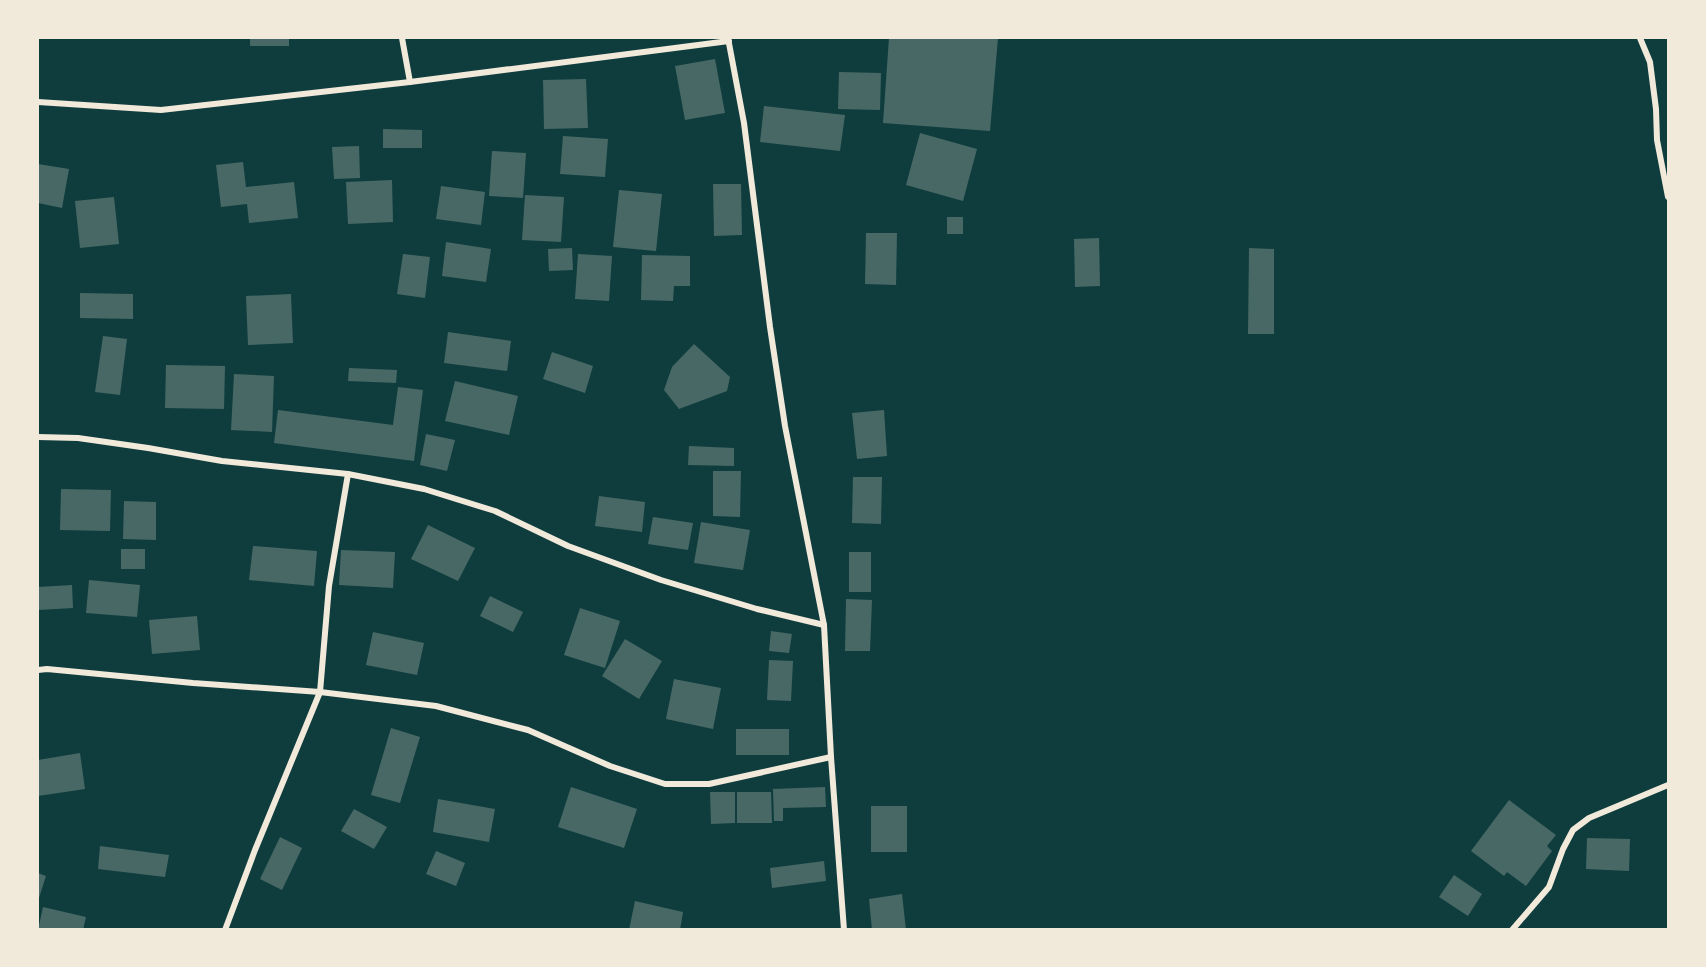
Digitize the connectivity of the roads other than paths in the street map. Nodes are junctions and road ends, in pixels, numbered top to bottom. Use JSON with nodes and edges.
{"nodes":[{"id":1,"x":402,"y":38,"type":"edge"},
{"id":2,"x":1640,"y":38,"type":"edge"},
{"id":3,"x":729,"y":40,"type":"edge"},
{"id":4,"x":410,"y":82,"type":"junction"},
{"id":5,"x":38,"y":102,"type":"edge"},
{"id":6,"x":1668,"y":197,"type":"edge"},
{"id":7,"x":38,"y":437,"type":"edge"},
{"id":8,"x":348,"y":474,"type":"junction"},
{"id":9,"x":824,"y":625,"type":"junction"},
{"id":10,"x":38,"y":670,"type":"edge"},
{"id":11,"x":320,"y":692,"type":"junction"},
{"id":12,"x":831,"y":758,"type":"junction"},
{"id":13,"x":1668,"y":785,"type":"edge"},
{"id":14,"x":225,"y":930,"type":"edge"},
{"id":15,"x":844,"y":930,"type":"edge"},
{"id":16,"x":1512,"y":930,"type":"edge"}],
"edges":[{"from":1,"to":4,"type":"street"},
{"from":2,"to":6,"type":"street"},
{"from":3,"to":4,"type":"street"},
{"from":3,"to":9,"type":"street"},
{"from":4,"to":5,"type":"street"},
{"from":7,"to":8,"type":"street"},
{"from":8,"to":9,"type":"street"},
{"from":8,"to":11,"type":"street"},
{"from":9,"to":12,"type":"street"},
{"from":10,"to":11,"type":"street"},
{"from":11,"to":12,"type":"street"},
{"from":11,"to":14,"type":"street"},
{"from":12,"to":15,"type":"street"},
{"from":13,"to":16,"type":"street"}]}
